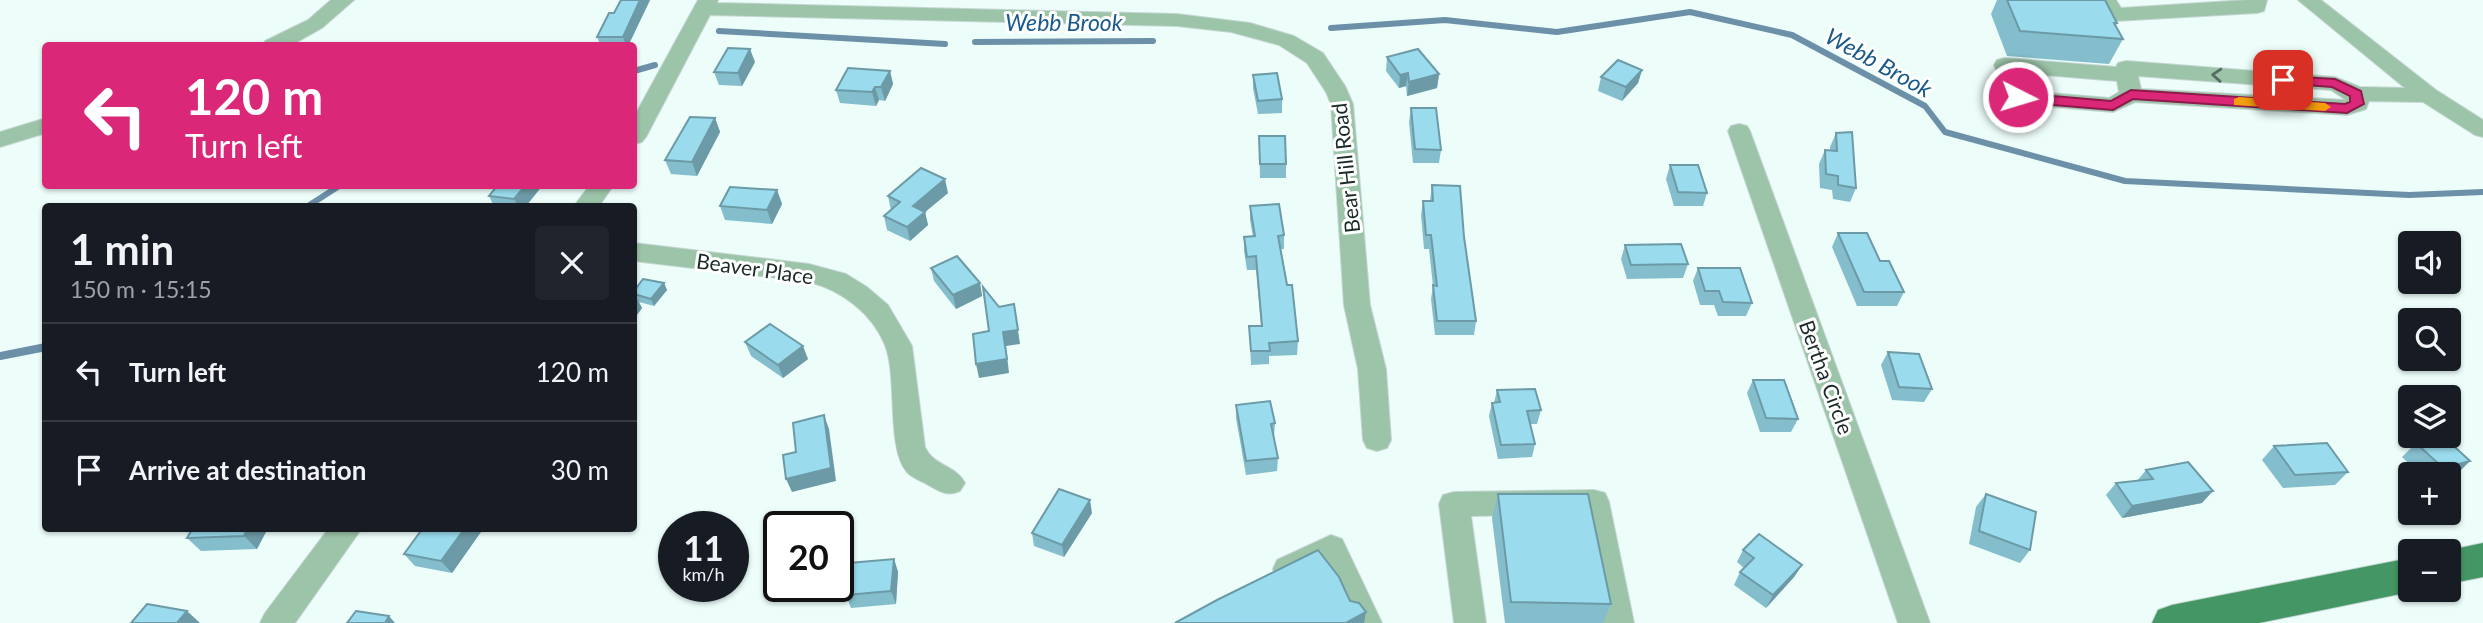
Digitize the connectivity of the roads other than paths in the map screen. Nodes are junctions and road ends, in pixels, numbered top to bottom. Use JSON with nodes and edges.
{"nodes":[{"id":1,"x":344,"y":0,"type":"edge"},
{"id":2,"x":2106,"y":0,"type":"edge"},
{"id":3,"x":2257,"y":0,"type":"edge"},
{"id":4,"x":2308,"y":0,"type":"edge"},
{"id":5,"x":706,"y":5,"type":"edge"},
{"id":6,"x":2208,"y":5,"type":"edge"},
{"id":7,"x":281,"y":42,"type":"edge"},
{"id":8,"x":2129,"y":85,"type":"dead end"},
{"id":9,"x":2428,"y":95,"type":"junction"},
{"id":10,"x":42,"y":126,"type":"edge"},
{"id":11,"x":2483,"y":130,"type":"edge"},
{"id":12,"x":1739,"y":131,"type":"dead end"},
{"id":13,"x":637,"y":132,"type":"edge"},
{"id":14,"x":0,"y":140,"type":"edge"},
{"id":15,"x":637,"y":252,"type":"edge"},
{"id":16,"x":1377,"y":440,"type":"dead end"},
{"id":17,"x":950,"y":483,"type":"dead end"},
{"id":18,"x":344,"y":532,"type":"edge"},
{"id":19,"x":2483,"y":560,"type":"edge"},
{"id":20,"x":2461,"y":564,"type":"edge"},
{"id":21,"x":2398,"y":577,"type":"edge"},
{"id":22,"x":1261,"y":582,"type":"edge"},
{"id":23,"x":276,"y":623,"type":"edge"},
{"id":24,"x":1366,"y":623,"type":"edge"},
{"id":25,"x":1470,"y":623,"type":"edge"},
{"id":26,"x":1619,"y":623,"type":"edge"},
{"id":27,"x":1914,"y":623,"type":"edge"},
{"id":28,"x":2172,"y":623,"type":"edge"}],
"edges":[{"from":1,"to":7,"type":"street"},
{"from":2,"to":6,"type":"street"},
{"from":3,"to":6,"type":"street"},
{"from":4,"to":9,"type":"street"},
{"from":5,"to":13,"type":"street"},
{"from":5,"to":16,"type":"street","name":"Bear Hill Road"},
{"from":8,"to":9,"type":"street"},
{"from":9,"to":11,"type":"street"},
{"from":10,"to":14,"type":"street"},
{"from":12,"to":27,"type":"street","name":"Bertha Circle"},
{"from":15,"to":17,"type":"street","name":"Beaver Place"},
{"from":18,"to":23,"type":"street"},
{"from":19,"to":20,"type":"main road"},
{"from":21,"to":28,"type":"main road"},
{"from":22,"to":24,"type":"street"},
{"from":25,"to":26,"type":"street"}]}
